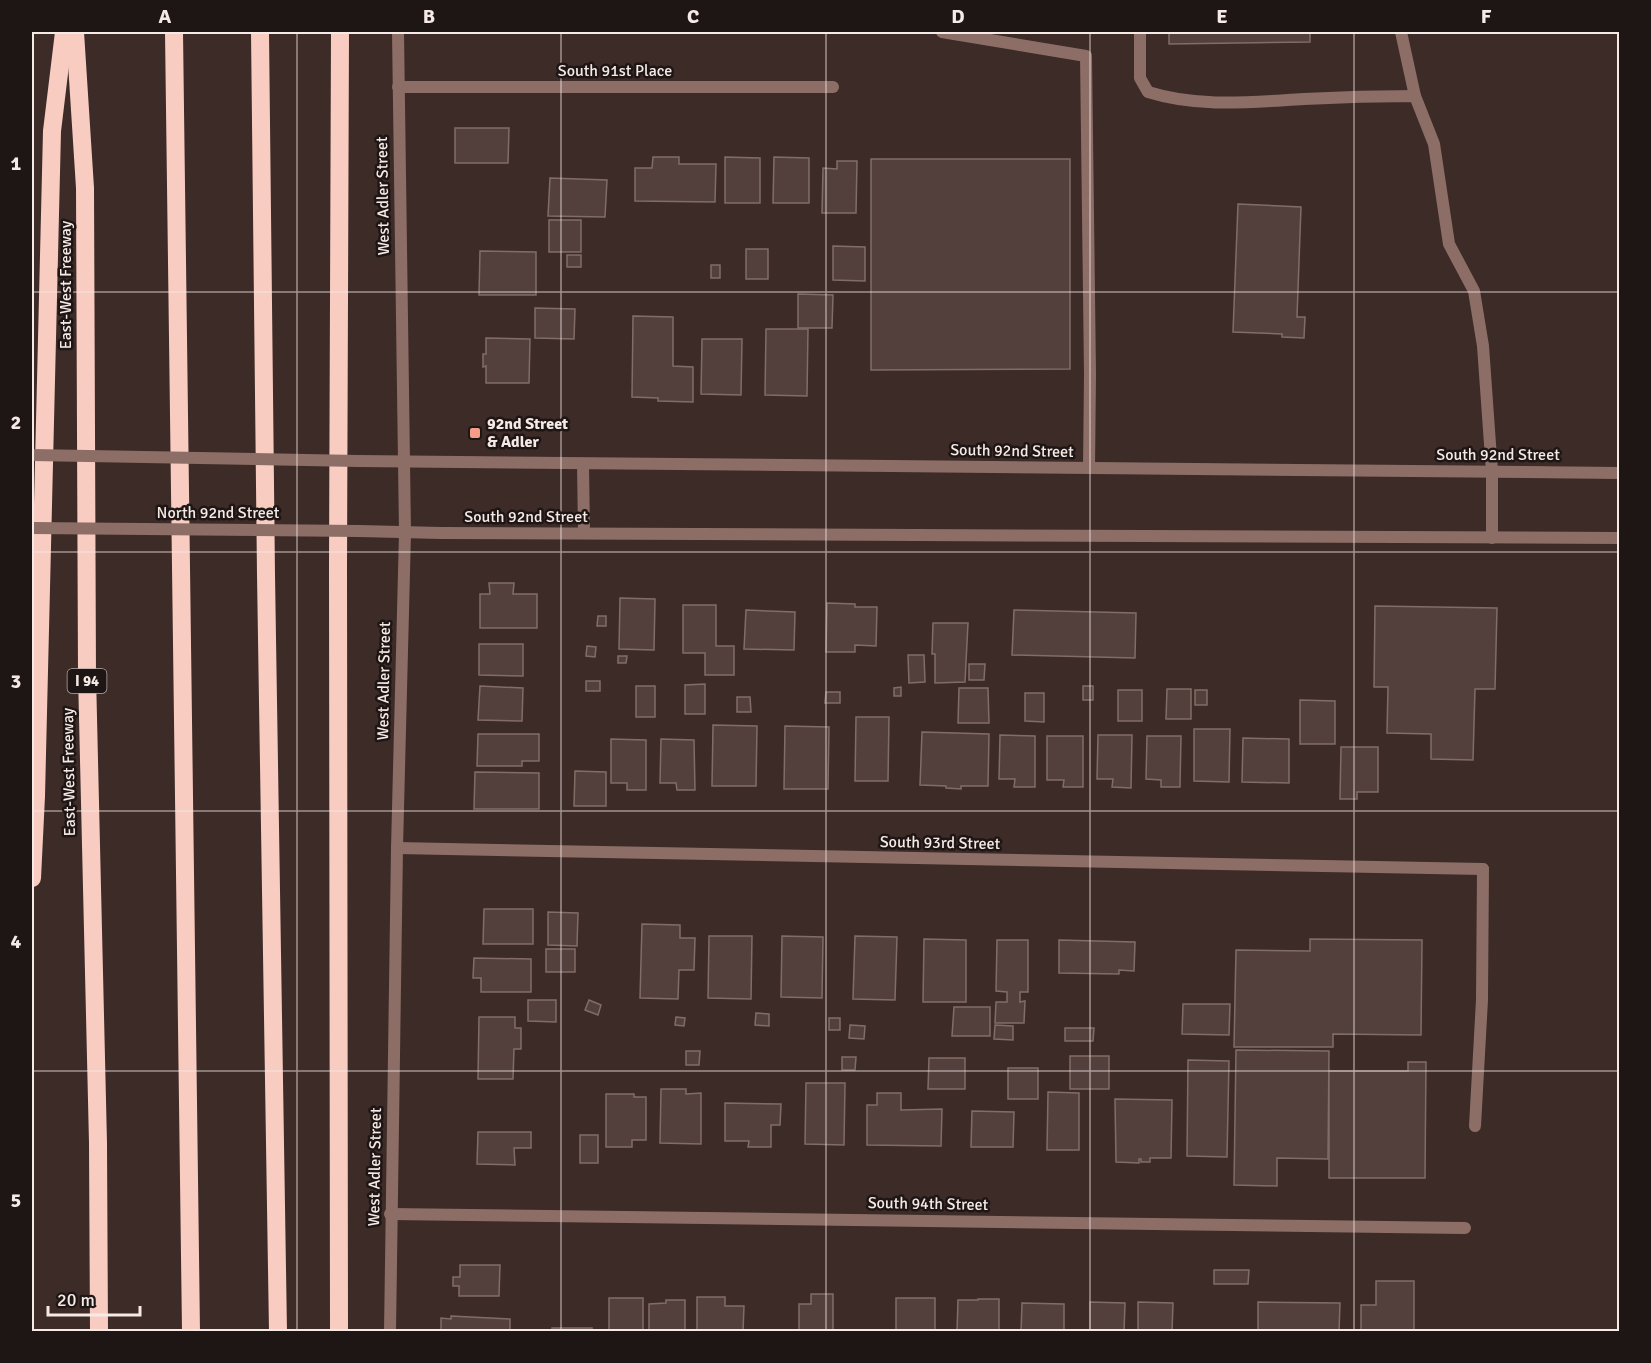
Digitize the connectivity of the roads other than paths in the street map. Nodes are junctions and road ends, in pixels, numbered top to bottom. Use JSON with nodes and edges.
{"nodes":[{"id":1,"x":64,"y":32,"type":"edge"},
{"id":2,"x":75,"y":32,"type":"edge"},
{"id":3,"x":174,"y":32,"type":"edge"},
{"id":4,"x":260,"y":32,"type":"edge"},
{"id":5,"x":340,"y":32,"type":"edge"},
{"id":6,"x":398,"y":32,"type":"edge"},
{"id":7,"x":942,"y":32,"type":"edge"},
{"id":8,"x":1140,"y":32,"type":"edge"},
{"id":9,"x":1401,"y":32,"type":"edge"},
{"id":10,"x":398,"y":87,"type":"junction"},
{"id":11,"x":833,"y":87,"type":"dead end"},
{"id":12,"x":1415,"y":96,"type":"junction"},
{"id":13,"x":32,"y":455,"type":"edge"},
{"id":14,"x":404,"y":462,"type":"junction"},
{"id":15,"x":584,"y":464,"type":"junction"},
{"id":16,"x":1089,"y":468,"type":"junction"},
{"id":17,"x":1492,"y":472,"type":"junction"},
{"id":18,"x":1620,"y":473,"type":"edge"},
{"id":19,"x":32,"y":528,"type":"edge"},
{"id":20,"x":405,"y":532,"type":"junction"},
{"id":21,"x":584,"y":533,"type":"junction"},
{"id":22,"x":1492,"y":538,"type":"junction"},
{"id":23,"x":1620,"y":538,"type":"edge"},
{"id":24,"x":397,"y":848,"type":"junction"},
{"id":25,"x":32,"y":878,"type":"edge"},
{"id":26,"x":1476,"y":1126,"type":"dead end"},
{"id":27,"x":390,"y":1214,"type":"junction"},
{"id":28,"x":1465,"y":1228,"type":"dead end"},
{"id":29,"x":99,"y":1332,"type":"edge"},
{"id":30,"x":191,"y":1332,"type":"edge"},
{"id":31,"x":278,"y":1332,"type":"edge"},
{"id":32,"x":339,"y":1332,"type":"edge"},
{"id":33,"x":390,"y":1332,"type":"edge"}],
"edges":[{"from":1,"to":25,"type":"highway"},
{"from":2,"to":29,"type":"highway","name":"East-West Freeway","number":"I 94"},
{"from":3,"to":30,"type":"highway"},
{"from":4,"to":31,"type":"highway"},
{"from":5,"to":32,"type":"highway"},
{"from":6,"to":10,"type":"street","name":"West Adler Street"},
{"from":7,"to":16,"type":"street"},
{"from":8,"to":12,"type":"street"},
{"from":9,"to":12,"type":"street"},
{"from":10,"to":11,"type":"street","name":"South 91st Place"},
{"from":10,"to":14,"type":"street","name":"West Adler Street"},
{"from":12,"to":17,"type":"street"},
{"from":13,"to":14,"type":"street","bridge":true},
{"from":14,"to":15,"type":"street","name":"South 92nd Street"},
{"from":14,"to":20,"type":"street","name":"West Adler Street"},
{"from":15,"to":16,"type":"street","name":"South 92nd Street"},
{"from":15,"to":21,"type":"street"},
{"from":16,"to":17,"type":"street","name":"South 92nd Street"},
{"from":17,"to":18,"type":"street","name":"South 92nd Street"},
{"from":17,"to":22,"type":"street"},
{"from":19,"to":20,"type":"street","name":"North 92nd Street","bridge":true},
{"from":20,"to":21,"type":"street","name":"South 92nd Street"},
{"from":20,"to":24,"type":"street","name":"West Adler Street"},
{"from":21,"to":22,"type":"street","name":"South 92nd Street"},
{"from":22,"to":23,"type":"street","name":"South 92nd Street"},
{"from":24,"to":26,"type":"street","name":"South 93rd Street"},
{"from":24,"to":27,"type":"street","name":"West Adler Street"},
{"from":27,"to":28,"type":"street","name":"South 94th Street"},
{"from":27,"to":33,"type":"street","name":"West Adler Street"}]}
